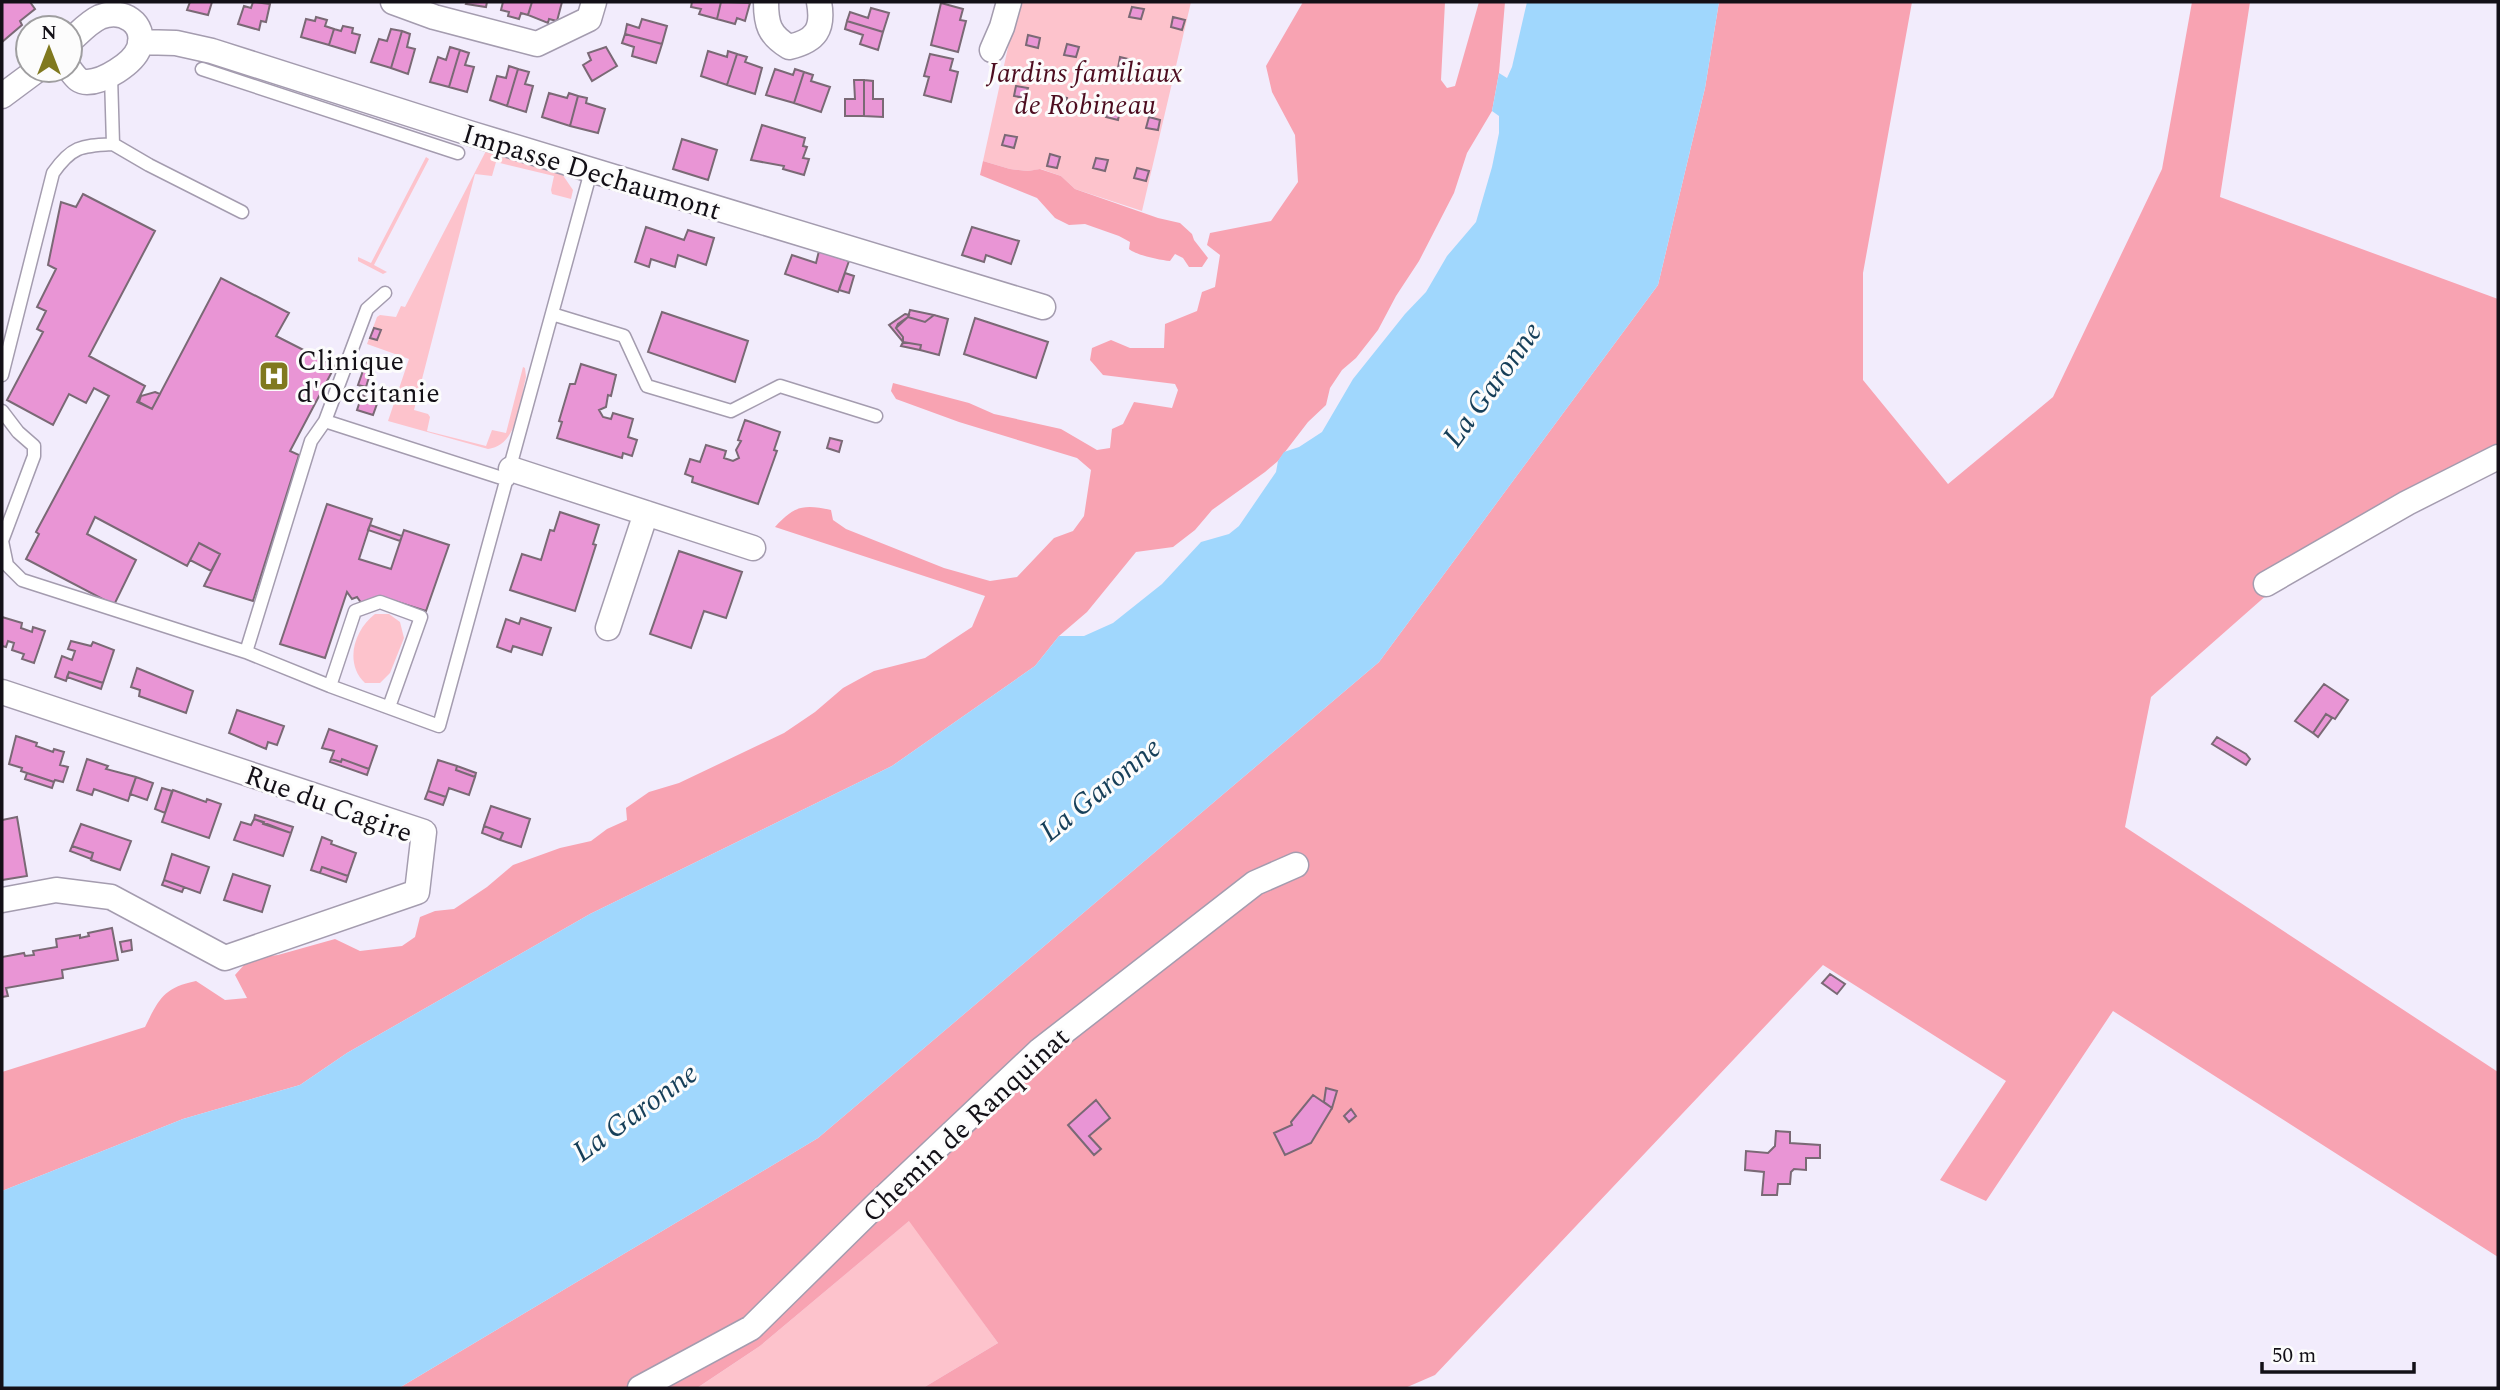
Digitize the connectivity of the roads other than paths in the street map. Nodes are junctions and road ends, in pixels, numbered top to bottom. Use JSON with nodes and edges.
{"nodes":[{"id":1,"x":393,"y":2,"type":"edge"},
{"id":2,"x":594,"y":2,"type":"edge"},
{"id":3,"x":766,"y":2,"type":"edge"},
{"id":4,"x":819,"y":2,"type":"edge"},
{"id":5,"x":1009,"y":2,"type":"edge"},
{"id":6,"x":122,"y":8,"type":"edge"},
{"id":7,"x":84,"y":30,"type":"edge"},
{"id":8,"x":140,"y":42,"type":"junction"},
{"id":9,"x":992,"y":50,"type":"dead end"},
{"id":10,"x":202,"y":69,"type":"dead end"},
{"id":11,"x":111,"y":76,"type":"junction"},
{"id":12,"x":84,"y":81,"type":"edge"},
{"id":13,"x":18,"y":84,"type":"edge"},
{"id":14,"x":2,"y":96,"type":"edge"},
{"id":15,"x":113,"y":144,"type":"junction"},
{"id":16,"x":458,"y":153,"type":"dead end"},
{"id":17,"x":591,"y":171,"type":"junction"},
{"id":18,"x":242,"y":212,"type":"dead end"},
{"id":19,"x":384,"y":293,"type":"dead end"},
{"id":20,"x":1043,"y":307,"type":"dead end"},
{"id":21,"x":552,"y":314,"type":"junction"},
{"id":22,"x":2,"y":375,"type":"edge"},
{"id":23,"x":2,"y":411,"type":"edge"},
{"id":24,"x":876,"y":416,"type":"dead end"},
{"id":25,"x":324,"y":421,"type":"junction"},
{"id":26,"x":2498,"y":457,"type":"edge"},
{"id":27,"x":510,"y":474,"type":"junction"},
{"id":28,"x":646,"y":513,"type":"junction"},
{"id":29,"x":753,"y":548,"type":"dead end"},
{"id":30,"x":2266,"y":584,"type":"dead end"},
{"id":31,"x":608,"y":628,"type":"dead end"},
{"id":32,"x":246,"y":652,"type":"junction"},
{"id":33,"x":330,"y":686,"type":"junction"},
{"id":34,"x":2,"y":692,"type":"edge"},
{"id":35,"x":390,"y":707,"type":"junction"},
{"id":36,"x":1296,"y":865,"type":"dead end"},
{"id":37,"x":2,"y":900,"type":"edge"},
{"id":38,"x":640,"y":1388,"type":"edge"}],
"edges":[{"from":1,"to":2,"type":"street"},
{"from":3,"to":4,"type":"street"},
{"from":5,"to":9,"type":"street"},
{"from":6,"to":7,"type":"street"},
{"from":6,"to":8,"type":"street"},
{"from":8,"to":11,"type":"street"},
{"from":8,"to":17,"type":"street","name":"Impasse Dechaumont"},
{"from":10,"to":16,"type":"lane"},
{"from":11,"to":12,"type":"street"},
{"from":11,"to":15,"type":"lane"},
{"from":13,"to":14,"type":"street"},
{"from":15,"to":18,"type":"lane"},
{"from":15,"to":22,"type":"lane"},
{"from":17,"to":20,"type":"street","name":"Impasse Dechaumont"},
{"from":17,"to":21,"type":"lane"},
{"from":19,"to":25,"type":"lane"},
{"from":21,"to":24,"type":"lane"},
{"from":21,"to":27,"type":"lane"},
{"from":23,"to":32,"type":"lane"},
{"from":25,"to":27,"type":"lane"},
{"from":25,"to":32,"type":"lane"},
{"from":26,"to":30,"type":"street"},
{"from":27,"to":28,"type":"street"},
{"from":27,"to":35,"type":"lane"},
{"from":28,"to":29,"type":"street"},
{"from":28,"to":31,"type":"street"},
{"from":32,"to":33,"type":"lane"},
{"from":33,"to":35,"type":"lane"},
{"from":33,"to":35,"type":"lane"},
{"from":34,"to":37,"type":"street","name":"Rue du Cagire"},
{"from":36,"to":38,"type":"street","name":"Chemin de Ranquinat"}]}
